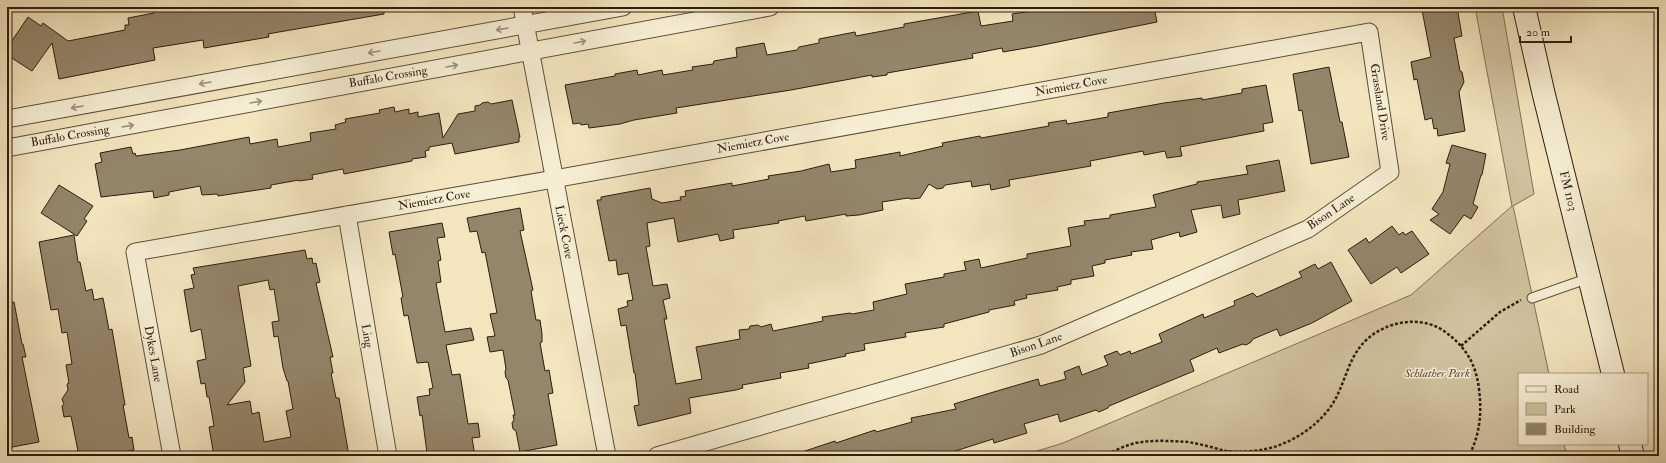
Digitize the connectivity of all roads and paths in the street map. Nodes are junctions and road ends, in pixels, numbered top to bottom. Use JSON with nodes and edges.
{"nodes":[{"id":1,"x":522,"y":7,"type":"edge"},
{"id":2,"x":623,"y":7,"type":"edge"},
{"id":3,"x":770,"y":7,"type":"edge"},
{"id":4,"x":1524,"y":7,"type":"edge"},
{"id":5,"x":526,"y":25,"type":"junction"},
{"id":6,"x":1370,"y":32,"type":"joint"},
{"id":7,"x":530,"y":51,"type":"junction"},
{"id":8,"x":7,"y":119,"type":"edge"},
{"id":9,"x":7,"y":148,"type":"edge"},
{"id":10,"x":1390,"y":172,"type":"joint"},
{"id":11,"x":554,"y":179,"type":"junction"},
{"id":12,"x":347,"y":215,"type":"junction"},
{"id":13,"x":135,"y":252,"type":"joint"},
{"id":14,"x":1589,"y":278,"type":"junction"},
{"id":15,"x":1532,"y":298,"type":"joint"},
{"id":16,"x":1461,"y":346,"type":"junction"},
{"id":17,"x":1613,"y":373,"type":"edge"},
{"id":18,"x":1630,"y":445,"type":"edge"},
{"id":19,"x":1227,"y":451,"type":"junction"},
{"id":20,"x":172,"y":456,"type":"edge"},
{"id":21,"x":388,"y":456,"type":"edge"},
{"id":22,"x":607,"y":456,"type":"edge"},
{"id":23,"x":657,"y":456,"type":"edge"},
{"id":24,"x":1103,"y":456,"type":"edge"},
{"id":25,"x":1234,"y":456,"type":"edge"},
{"id":26,"x":1469,"y":456,"type":"edge"},
{"id":27,"x":1633,"y":456,"type":"edge"}],
"edges":[{"from":1,"to":5,"type":"street","name":"Lieck Cove"},
{"from":2,"to":5,"type":"street"},
{"from":7,"to":3,"type":"street","name":"Buffalo Crossing","one_way":true},
{"from":4,"to":14,"type":"main road","name":"FM 1103","number":"FM 1103"},
{"from":5,"to":7,"type":"street","name":"Lieck Cove"},
{"from":5,"to":8,"type":"street","one_way":true},
{"from":6,"to":10,"type":"street","name":"Grassland Drive"},
{"from":6,"to":11,"type":"street","name":"Niemietz Cove"},
{"from":9,"to":7,"type":"street","name":"Buffalo Crossing","one_way":true},
{"from":7,"to":11,"type":"street","name":"Lieck Cove"},
{"from":10,"to":23,"type":"street","name":"Bison Lane"},
{"from":11,"to":12,"type":"street","name":"Niemietz Cove"},
{"from":11,"to":22,"type":"street","name":"Lieck Cove"},
{"from":12,"to":13,"type":"street","name":"Niemietz Cove"},
{"from":12,"to":21,"type":"street","name":"Ling"},
{"from":13,"to":20,"type":"street","name":"Dykes Lane"},
{"from":14,"to":15,"type":"lane"},
{"from":14,"to":17,"type":"main road","name":"FM 1103","number":"FM 1103"},
{"from":15,"to":16,"type":"path"},
{"from":16,"to":19,"type":"path"},
{"from":16,"to":26,"type":"path"},
{"from":18,"to":27,"type":"main road"},
{"from":19,"to":24,"type":"path"},
{"from":19,"to":25,"type":"path"}]}
